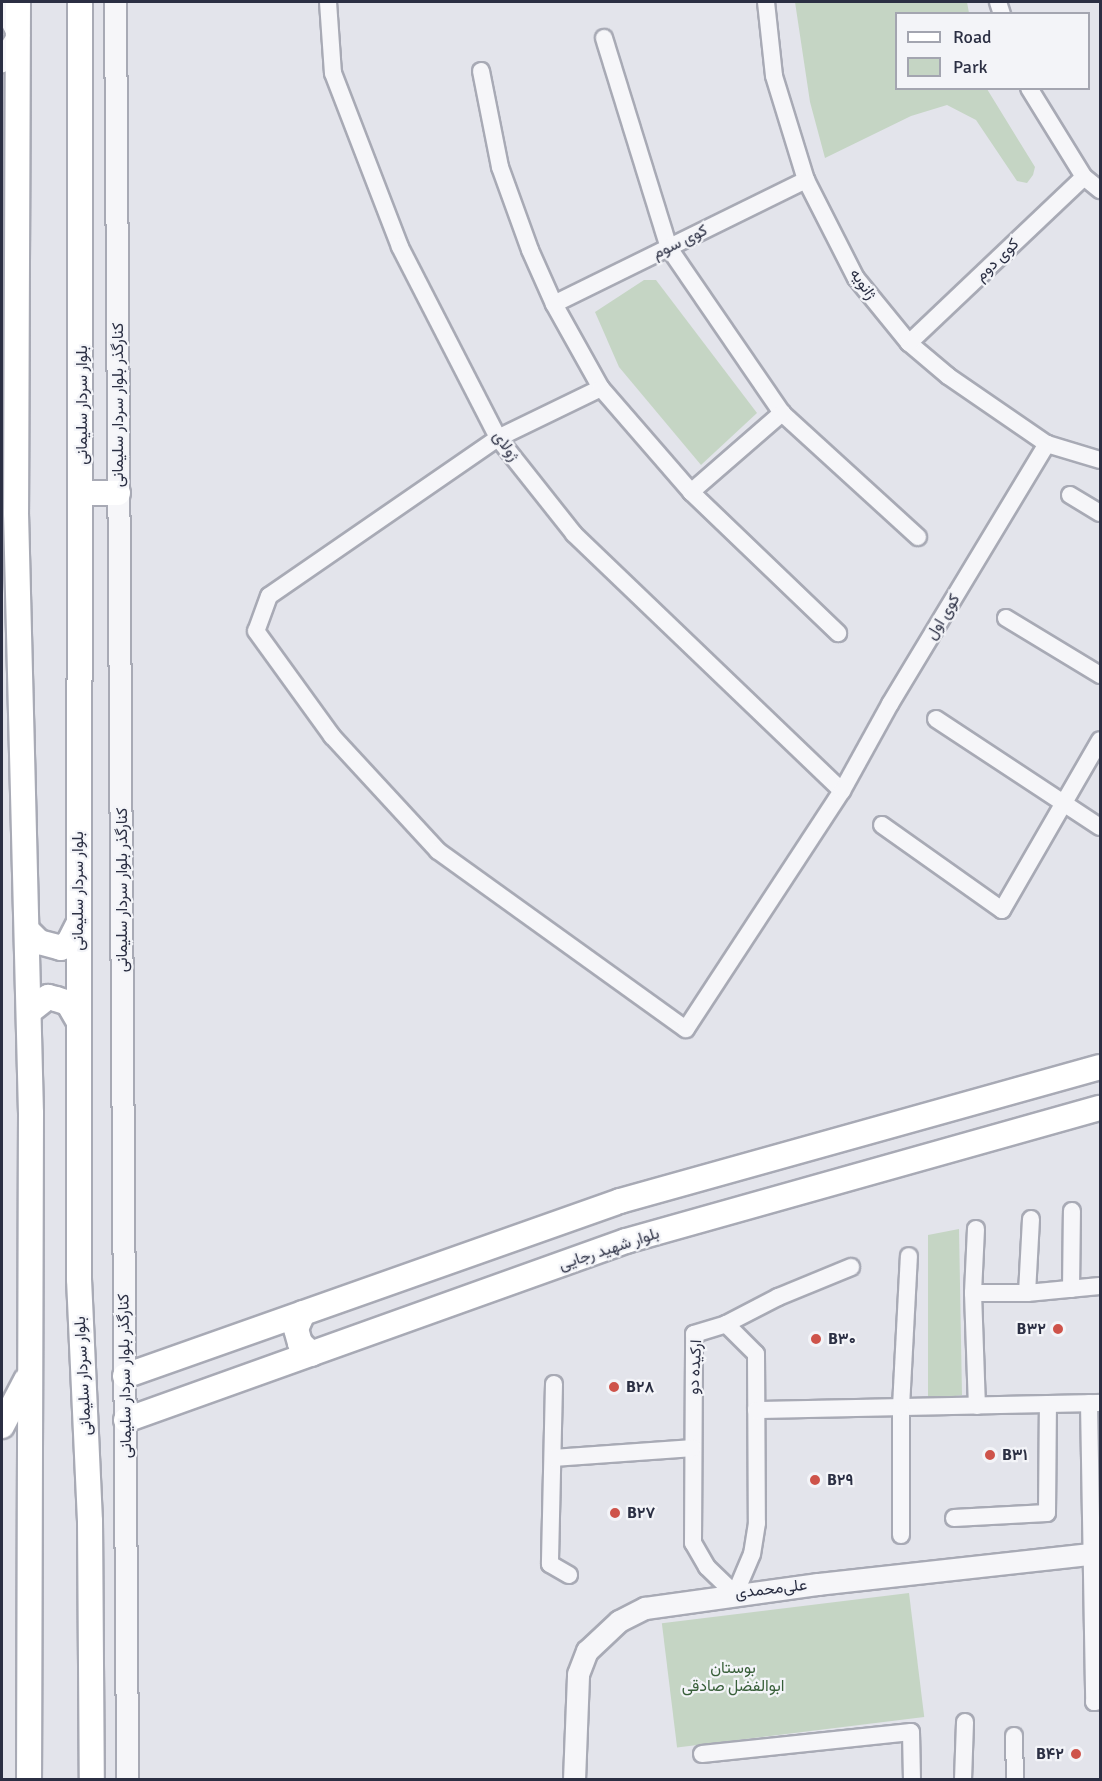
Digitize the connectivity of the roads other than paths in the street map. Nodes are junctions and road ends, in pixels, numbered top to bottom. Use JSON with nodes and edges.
{"nodes":[{"id":1,"x":18,"y":2,"type":"edge"},
{"id":2,"x":80,"y":2,"type":"edge"},
{"id":3,"x":115,"y":2,"type":"edge"},
{"id":4,"x":328,"y":2,"type":"edge"},
{"id":5,"x":766,"y":2,"type":"edge"},
{"id":6,"x":2,"y":3,"type":"edge"},
{"id":7,"x":18,"y":35,"type":"junction"},
{"id":8,"x":604,"y":38,"type":"dead end"},
{"id":9,"x":2,"y":61,"type":"edge"},
{"id":10,"x":481,"y":71,"type":"dead end"},
{"id":11,"x":1030,"y":90,"type":"edge"},
{"id":12,"x":1084,"y":177,"type":"junction"},
{"id":13,"x":806,"y":180,"type":"junction"},
{"id":14,"x":1101,"y":190,"type":"edge"},
{"id":15,"x":669,"y":248,"type":"junction"},
{"id":16,"x":554,"y":304,"type":"junction"},
{"id":17,"x":909,"y":343,"type":"junction"},
{"id":18,"x":601,"y":388,"type":"junction"},
{"id":19,"x":782,"y":413,"type":"junction"},
{"id":20,"x":498,"y":438,"type":"junction"},
{"id":21,"x":1047,"y":444,"type":"junction"},
{"id":22,"x":1101,"y":460,"type":"edge"},
{"id":23,"x":691,"y":492,"type":"junction"},
{"id":24,"x":82,"y":493,"type":"junction"},
{"id":25,"x":118,"y":493,"type":"junction"},
{"id":26,"x":1070,"y":495,"type":"dead end"},
{"id":27,"x":1101,"y":513,"type":"edge"},
{"id":28,"x":918,"y":537,"type":"dead end"},
{"id":29,"x":1006,"y":618,"type":"dead end"},
{"id":30,"x":838,"y":633,"type":"dead end"},
{"id":31,"x":1101,"y":675,"type":"edge"},
{"id":32,"x":936,"y":719,"type":"dead end"},
{"id":33,"x":1101,"y":740,"type":"edge"},
{"id":34,"x":842,"y":791,"type":"junction"},
{"id":35,"x":1063,"y":801,"type":"junction"},
{"id":36,"x":882,"y":825,"type":"dead end"},
{"id":37,"x":1101,"y":828,"type":"edge"},
{"id":38,"x":79,"y":922,"type":"junction"},
{"id":39,"x":28,"y":931,"type":"junction"},
{"id":40,"x":30,"y":1011,"type":"junction"},
{"id":41,"x":79,"y":1022,"type":"junction"},
{"id":42,"x":1101,"y":1067,"type":"edge"},
{"id":43,"x":1101,"y":1108,"type":"edge"},
{"id":44,"x":1072,"y":1211,"type":"dead end"},
{"id":45,"x":1030,"y":1220,"type":"dead end"},
{"id":46,"x":976,"y":1229,"type":"dead end"},
{"id":47,"x":909,"y":1256,"type":"dead end"},
{"id":48,"x":851,"y":1267,"type":"dead end"},
{"id":49,"x":1101,"y":1286,"type":"edge"},
{"id":50,"x":1071,"y":1289,"type":"junction"},
{"id":51,"x":973,"y":1293,"type":"junction"},
{"id":52,"x":1027,"y":1293,"type":"junction"},
{"id":53,"x":303,"y":1313,"type":"junction"},
{"id":54,"x":726,"y":1324,"type":"junction"},
{"id":55,"x":312,"y":1354,"type":"junction"},
{"id":56,"x":30,"y":1370,"type":"junction"},
{"id":57,"x":125,"y":1376,"type":"junction"},
{"id":58,"x":554,"y":1384,"type":"dead end"},
{"id":59,"x":1095,"y":1403,"type":"edge"},
{"id":60,"x":1048,"y":1404,"type":"junction"},
{"id":61,"x":976,"y":1406,"type":"junction"},
{"id":62,"x":901,"y":1407,"type":"junction"},
{"id":63,"x":756,"y":1410,"type":"junction"},
{"id":64,"x":126,"y":1420,"type":"junction"},
{"id":65,"x":2,"y":1426,"type":"edge"},
{"id":66,"x":693,"y":1448,"type":"junction"},
{"id":67,"x":554,"y":1458,"type":"junction"},
{"id":68,"x":954,"y":1518,"type":"dead end"},
{"id":69,"x":901,"y":1535,"type":"dead end"},
{"id":70,"x":1095,"y":1553,"type":"edge"},
{"id":71,"x":569,"y":1575,"type":"dead end"},
{"id":72,"x":735,"y":1594,"type":"junction"},
{"id":73,"x":1097,"y":1701,"type":"edge"},
{"id":74,"x":965,"y":1722,"type":"dead end"},
{"id":75,"x":1014,"y":1736,"type":"dead end"},
{"id":76,"x":702,"y":1754,"type":"dead end"},
{"id":77,"x":28,"y":1779,"type":"edge"},
{"id":78,"x":92,"y":1779,"type":"edge"},
{"id":79,"x":127,"y":1779,"type":"edge"},
{"id":80,"x":574,"y":1779,"type":"edge"},
{"id":81,"x":912,"y":1779,"type":"edge"},
{"id":82,"x":963,"y":1779,"type":"edge"},
{"id":83,"x":1015,"y":1779,"type":"edge"}],
"edges":[{"from":1,"to":7,"type":"main road"},
{"from":2,"to":24,"type":"main road","name":"بلوار سردار سلیمانی"},
{"from":3,"to":25,"type":"street","name":"کنارگذر بلوار سردار سلیمانی"},
{"from":4,"to":20,"type":"street","name":"ژولای"},
{"from":5,"to":13,"type":"street","name":"ژانویه"},
{"from":6,"to":7,"type":"street"},
{"from":7,"to":9,"type":"street"},
{"from":7,"to":39,"type":"main road"},
{"from":8,"to":15,"type":"street"},
{"from":10,"to":16,"type":"street"},
{"from":11,"to":12,"type":"street"},
{"from":12,"to":14,"type":"street"},
{"from":12,"to":17,"type":"street","name":"کوی دوم"},
{"from":13,"to":15,"type":"street","name":"کوی سوم"},
{"from":13,"to":17,"type":"street","name":"ژانویه"},
{"from":15,"to":16,"type":"street","name":"کوی سوم"},
{"from":15,"to":19,"type":"street"},
{"from":16,"to":18,"type":"street"},
{"from":17,"to":21,"type":"street","name":"ژانویه"},
{"from":18,"to":20,"type":"street"},
{"from":18,"to":23,"type":"street"},
{"from":19,"to":23,"type":"street"},
{"from":19,"to":28,"type":"street"},
{"from":20,"to":34,"type":"street","name":"ژولای"},
{"from":20,"to":34,"type":"street","name":"کوی اول"},
{"from":21,"to":22,"type":"street","name":"ژانویه"},
{"from":21,"to":34,"type":"street","name":"کوی اول"},
{"from":23,"to":30,"type":"street"},
{"from":24,"to":25,"type":"main road"},
{"from":24,"to":38,"type":"main road","name":"بلوار سردار سلیمانی"},
{"from":25,"to":57,"type":"street","name":"کنارگذر بلوار سردار سلیمانی"},
{"from":26,"to":27,"type":"street"},
{"from":29,"to":31,"type":"street"},
{"from":32,"to":35,"type":"street"},
{"from":33,"to":35,"type":"street"},
{"from":35,"to":36,"type":"street"},
{"from":35,"to":37,"type":"street"},
{"from":38,"to":39,"type":"main road"},
{"from":38,"to":41,"type":"main road","name":"بلوار سردار سلیمانی"},
{"from":39,"to":40,"type":"main road"},
{"from":40,"to":41,"type":"main road"},
{"from":40,"to":56,"type":"main road"},
{"from":41,"to":78,"type":"main road","name":"بلوار سردار سلیمانی"},
{"from":42,"to":53,"type":"main road"},
{"from":43,"to":55,"type":"main road","name":"بلوار شهید رجایی"},
{"from":44,"to":50,"type":"street"},
{"from":45,"to":52,"type":"street"},
{"from":46,"to":51,"type":"street"},
{"from":47,"to":62,"type":"street"},
{"from":48,"to":54,"type":"street"},
{"from":49,"to":50,"type":"street"},
{"from":50,"to":52,"type":"street"},
{"from":51,"to":52,"type":"street"},
{"from":51,"to":61,"type":"street"},
{"from":53,"to":55,"type":"main road"},
{"from":53,"to":57,"type":"main road"},
{"from":54,"to":63,"type":"street"},
{"from":54,"to":66,"type":"street","name":"ارکیده دو"},
{"from":55,"to":64,"type":"main road","name":"بلوار شهید رجایی"},
{"from":56,"to":65,"type":"main road"},
{"from":56,"to":77,"type":"main road"},
{"from":57,"to":64,"type":"street","name":"کنارگذر بلوار سردار سلیمانی"},
{"from":58,"to":67,"type":"street"},
{"from":59,"to":60,"type":"street"},
{"from":59,"to":70,"type":"street"},
{"from":60,"to":61,"type":"street"},
{"from":60,"to":68,"type":"street"},
{"from":61,"to":62,"type":"street"},
{"from":62,"to":63,"type":"street"},
{"from":62,"to":69,"type":"street"},
{"from":63,"to":72,"type":"street"},
{"from":64,"to":79,"type":"street","name":"کنارگذر بلوار سردار سلیمانی"},
{"from":66,"to":67,"type":"street"},
{"from":66,"to":72,"type":"street","name":"ارکیده دو"},
{"from":67,"to":71,"type":"street"},
{"from":70,"to":72,"type":"street","name":"علی‌محمدی"},
{"from":70,"to":73,"type":"street"},
{"from":72,"to":80,"type":"street","name":"علی‌محمدی"},
{"from":74,"to":82,"type":"street"},
{"from":75,"to":83,"type":"street"},
{"from":76,"to":81,"type":"street"}]}
